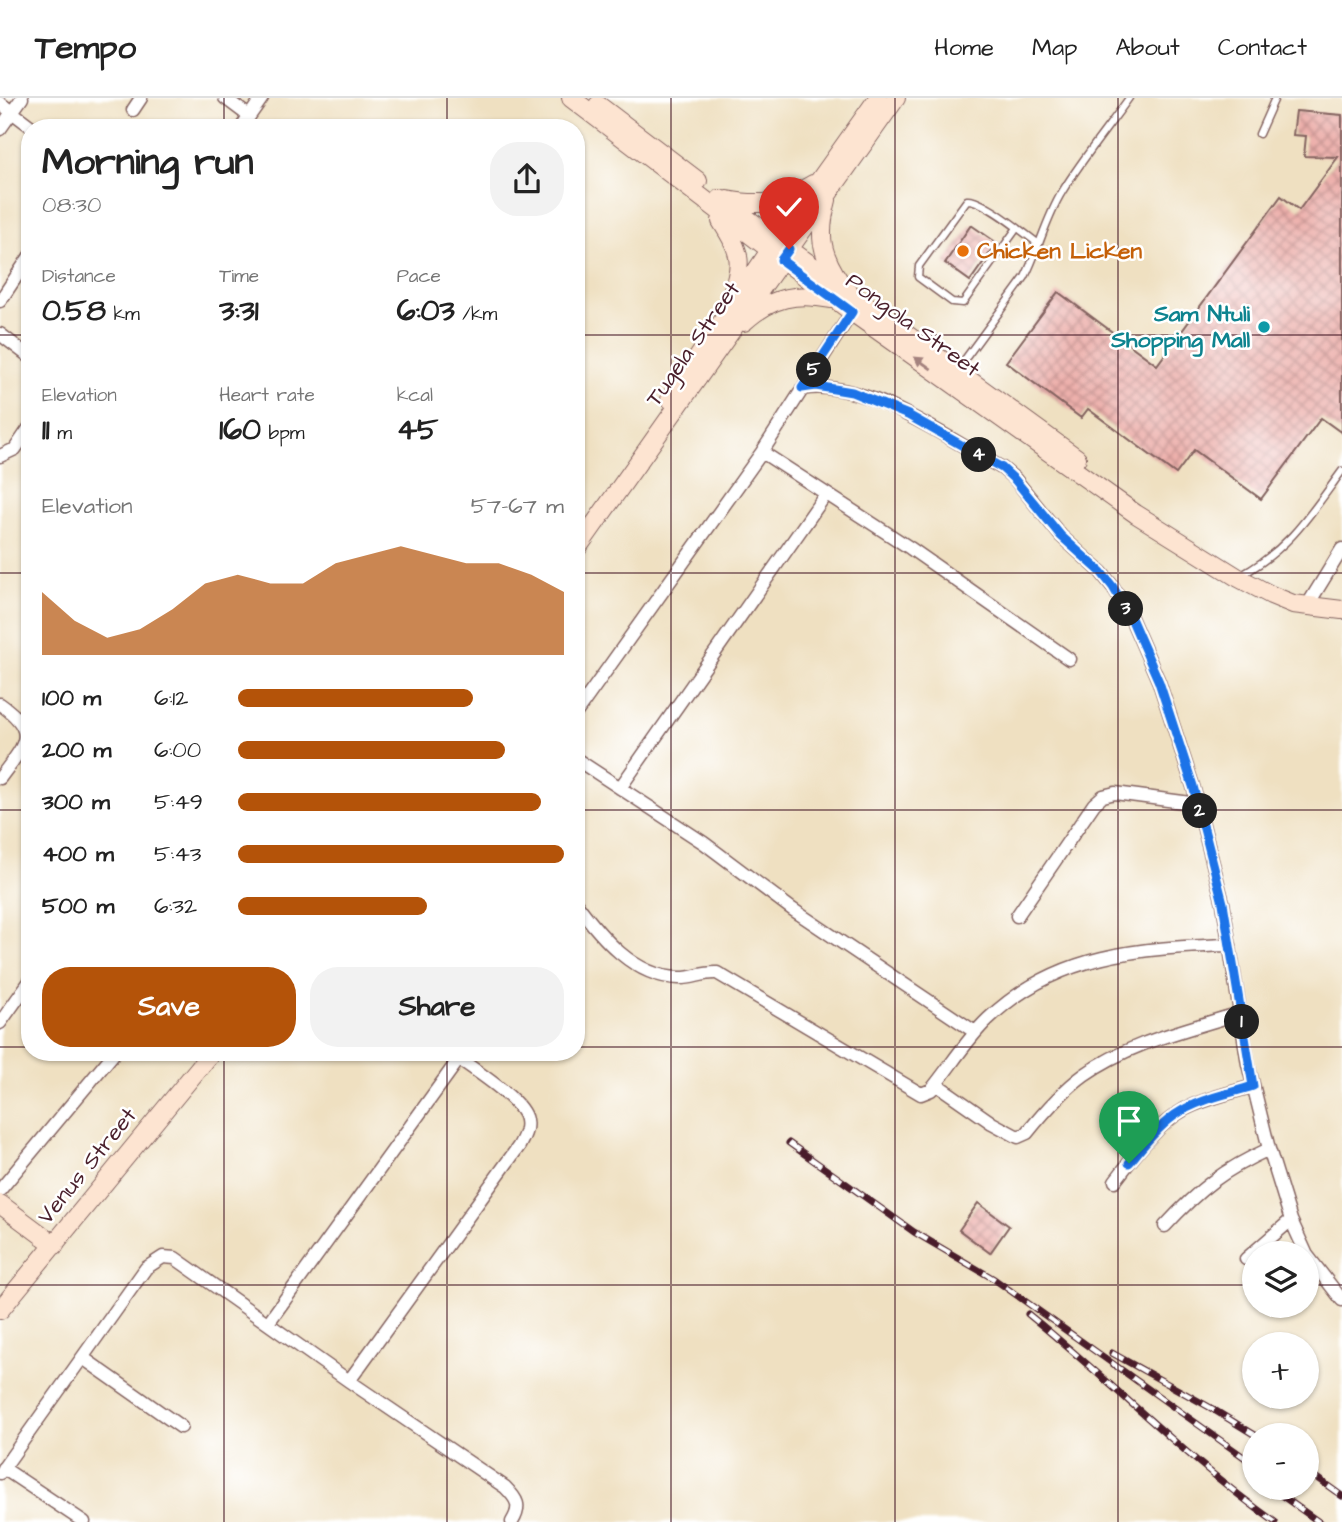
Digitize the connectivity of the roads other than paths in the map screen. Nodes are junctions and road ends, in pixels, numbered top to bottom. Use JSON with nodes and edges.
{"nodes":[{"id":1,"x":22,"y":98,"type":"edge"},
{"id":2,"x":141,"y":98,"type":"edge"},
{"id":3,"x":225,"y":98,"type":"edge"},
{"id":4,"x":262,"y":98,"type":"edge"},
{"id":5,"x":571,"y":98,"type":"edge"},
{"id":6,"x":588,"y":98,"type":"edge"},
{"id":7,"x":878,"y":98,"type":"edge"},
{"id":8,"x":896,"y":98,"type":"edge"},
{"id":9,"x":1129,"y":98,"type":"edge"},
{"id":10,"x":1275,"y":98,"type":"edge"},
{"id":11,"x":0,"y":103,"type":"edge"},
{"id":12,"x":133,"y":110,"type":"dead end"},
{"id":13,"x":12,"y":112,"type":"junction"},
{"id":14,"x":250,"y":116,"type":"junction"},
{"id":15,"x":21,"y":119,"type":"edge"},
{"id":16,"x":248,"y":119,"type":"edge"},
{"id":17,"x":0,"y":129,"type":"edge"},
{"id":18,"x":1259,"y":134,"type":"dead end"},
{"id":19,"x":824,"y":185,"type":"junction"},
{"id":20,"x":717,"y":203,"type":"junction"},
{"id":21,"x":1017,"y":228,"type":"junction"},
{"id":22,"x":1040,"y":244,"type":"junction"},
{"id":23,"x":779,"y":250,"type":"junction"},
{"id":24,"x":21,"y":270,"type":"edge"},
{"id":25,"x":840,"y":294,"type":"junction"},
{"id":26,"x":0,"y":301,"type":"edge"},
{"id":27,"x":852,"y":312,"type":"junction"},
{"id":28,"x":724,"y":330,"type":"junction"},
{"id":29,"x":0,"y":334,"type":"edge"},
{"id":30,"x":21,"y":350,"type":"edge"},
{"id":31,"x":953,"y":376,"type":"junction"},
{"id":32,"x":802,"y":388,"type":"junction"},
{"id":33,"x":21,"y":440,"type":"edge"},
{"id":34,"x":762,"y":453,"type":"junction"},
{"id":35,"x":0,"y":456,"type":"edge"},
{"id":36,"x":1342,"y":471,"type":"edge"},
{"id":37,"x":826,"y":494,"type":"junction"},
{"id":38,"x":585,"y":537,"type":"edge"},
{"id":39,"x":1342,"y":550,"type":"edge"},
{"id":40,"x":1237,"y":577,"type":"junction"},
{"id":41,"x":1307,"y":606,"type":"junction"},
{"id":42,"x":1342,"y":610,"type":"edge"},
{"id":43,"x":1069,"y":659,"type":"dead end"},
{"id":44,"x":585,"y":700,"type":"edge"},
{"id":45,"x":0,"y":704,"type":"edge"},
{"id":46,"x":21,"y":721,"type":"edge"},
{"id":47,"x":21,"y":750,"type":"edge"},
{"id":48,"x":585,"y":765,"type":"edge"},
{"id":49,"x":0,"y":778,"type":"edge"},
{"id":50,"x":620,"y":788,"type":"junction"},
{"id":51,"x":1198,"y":804,"type":"junction"},
{"id":52,"x":585,"y":913,"type":"edge"},
{"id":53,"x":1017,"y":916,"type":"dead end"},
{"id":54,"x":1230,"y":945,"type":"junction"},
{"id":55,"x":21,"y":994,"type":"edge"},
{"id":56,"x":1240,"y":1013,"type":"junction"},
{"id":57,"x":0,"y":1023,"type":"edge"},
{"id":58,"x":975,"y":1032,"type":"junction"},
{"id":59,"x":108,"y":1061,"type":"edge"},
{"id":60,"x":205,"y":1061,"type":"edge"},
{"id":61,"x":451,"y":1061,"type":"edge"},
{"id":62,"x":463,"y":1061,"type":"edge"},
{"id":63,"x":936,"y":1084,"type":"junction"},
{"id":64,"x":1253,"y":1086,"type":"junction"},
{"id":65,"x":1269,"y":1149,"type":"junction"},
{"id":66,"x":1115,"y":1181,"type":"dead end"},
{"id":67,"x":0,"y":1190,"type":"edge"},
{"id":68,"x":0,"y":1204,"type":"edge"},
{"id":69,"x":1291,"y":1220,"type":"junction"},
{"id":70,"x":1165,"y":1226,"type":"dead end"},
{"id":71,"x":1266,"y":1241,"type":"edge"},
{"id":72,"x":1301,"y":1241,"type":"edge"},
{"id":73,"x":55,"y":1245,"type":"junction"},
{"id":74,"x":1319,"y":1270,"type":"edge"},
{"id":75,"x":1342,"y":1300,"type":"edge"},
{"id":76,"x":0,"y":1310,"type":"edge"},
{"id":77,"x":268,"y":1323,"type":"junction"},
{"id":78,"x":83,"y":1357,"type":"junction"},
{"id":79,"x":349,"y":1381,"type":"junction"},
{"id":80,"x":181,"y":1427,"type":"dead end"},
{"id":81,"x":2,"y":1470,"type":"edge"},
{"id":82,"x":84,"y":1522,"type":"edge"},
{"id":83,"x":512,"y":1522,"type":"edge"}],
"edges":[{"from":1,"to":13,"type":"street"},
{"from":2,"to":12,"type":"street"},
{"from":3,"to":14,"type":"street"},
{"from":4,"to":14,"type":"street"},
{"from":5,"to":20,"type":"street","name":"Pongola Street"},
{"from":6,"to":20,"type":"street","name":"Pongola Street"},
{"from":7,"to":19,"type":"street","name":"Tugela Street"},
{"from":8,"to":19,"type":"street","name":"Tugela Street"},
{"from":9,"to":22,"type":"lane"},
{"from":10,"to":18,"type":"lane"},
{"from":11,"to":13,"type":"street"},
{"from":13,"to":15,"type":"street"},
{"from":13,"to":17,"type":"street"},
{"from":14,"to":16,"type":"street"},
{"from":19,"to":20,"type":"street"},
{"from":19,"to":23,"type":"street","name":"Tugela Street"},
{"from":19,"to":25,"type":"street"},
{"from":20,"to":23,"type":"street","name":"Pongola Street"},
{"from":20,"to":28,"type":"street"},
{"from":21,"to":21,"type":"lane"},
{"from":21,"to":22,"type":"lane"},
{"from":22,"to":31,"type":"lane"},
{"from":23,"to":25,"type":"street","name":"Pongola Street"},
{"from":23,"to":28,"type":"street","name":"Tugela Street"},
{"from":24,"to":26,"type":"street"},
{"from":25,"to":27,"type":"street","name":"Pongola Street"},
{"from":25,"to":28,"type":"street"},
{"from":25,"to":31,"type":"street","name":"Pongola Street"},
{"from":31,"to":27,"type":"street","name":"Pongola Street","one_way":true},
{"from":27,"to":32,"type":"street"},
{"from":28,"to":38,"type":"street","name":"Tugela Street"},
{"from":29,"to":30,"type":"street"},
{"from":31,"to":40,"type":"street","name":"Pongola Street"},
{"from":32,"to":34,"type":"street"},
{"from":32,"to":51,"type":"street"},
{"from":33,"to":35,"type":"street"},
{"from":34,"to":37,"type":"street"},
{"from":34,"to":44,"type":"street"},
{"from":36,"to":40,"type":"lane"},
{"from":37,"to":43,"type":"street"},
{"from":37,"to":50,"type":"street"},
{"from":39,"to":41,"type":"street"},
{"from":40,"to":41,"type":"street","name":"Pongola Street"},
{"from":41,"to":42,"type":"street","name":"Pongola Street"},
{"from":45,"to":46,"type":"street"},
{"from":47,"to":49,"type":"street"},
{"from":48,"to":50,"type":"street"},
{"from":50,"to":58,"type":"street"},
{"from":51,"to":53,"type":"street"},
{"from":51,"to":54,"type":"street"},
{"from":52,"to":63,"type":"street"},
{"from":54,"to":56,"type":"street"},
{"from":54,"to":58,"type":"street"},
{"from":55,"to":57,"type":"street"},
{"from":56,"to":63,"type":"street"},
{"from":56,"to":64,"type":"street"},
{"from":58,"to":63,"type":"street"},
{"from":59,"to":67,"type":"street"},
{"from":60,"to":73,"type":"street","name":"Venus Street"},
{"from":61,"to":77,"type":"street"},
{"from":62,"to":79,"type":"street"},
{"from":64,"to":65,"type":"street"},
{"from":64,"to":66,"type":"street"},
{"from":65,"to":69,"type":"street"},
{"from":65,"to":70,"type":"street"},
{"from":68,"to":73,"type":"street"},
{"from":69,"to":71,"type":"street"},
{"from":69,"to":72,"type":"street"},
{"from":73,"to":76,"type":"street","name":"Venus Street"},
{"from":74,"to":75,"type":"street"},
{"from":77,"to":78,"type":"street"},
{"from":77,"to":79,"type":"street"},
{"from":78,"to":80,"type":"street"},
{"from":78,"to":81,"type":"street"},
{"from":79,"to":83,"type":"street"},
{"from":81,"to":82,"type":"street"}]}
